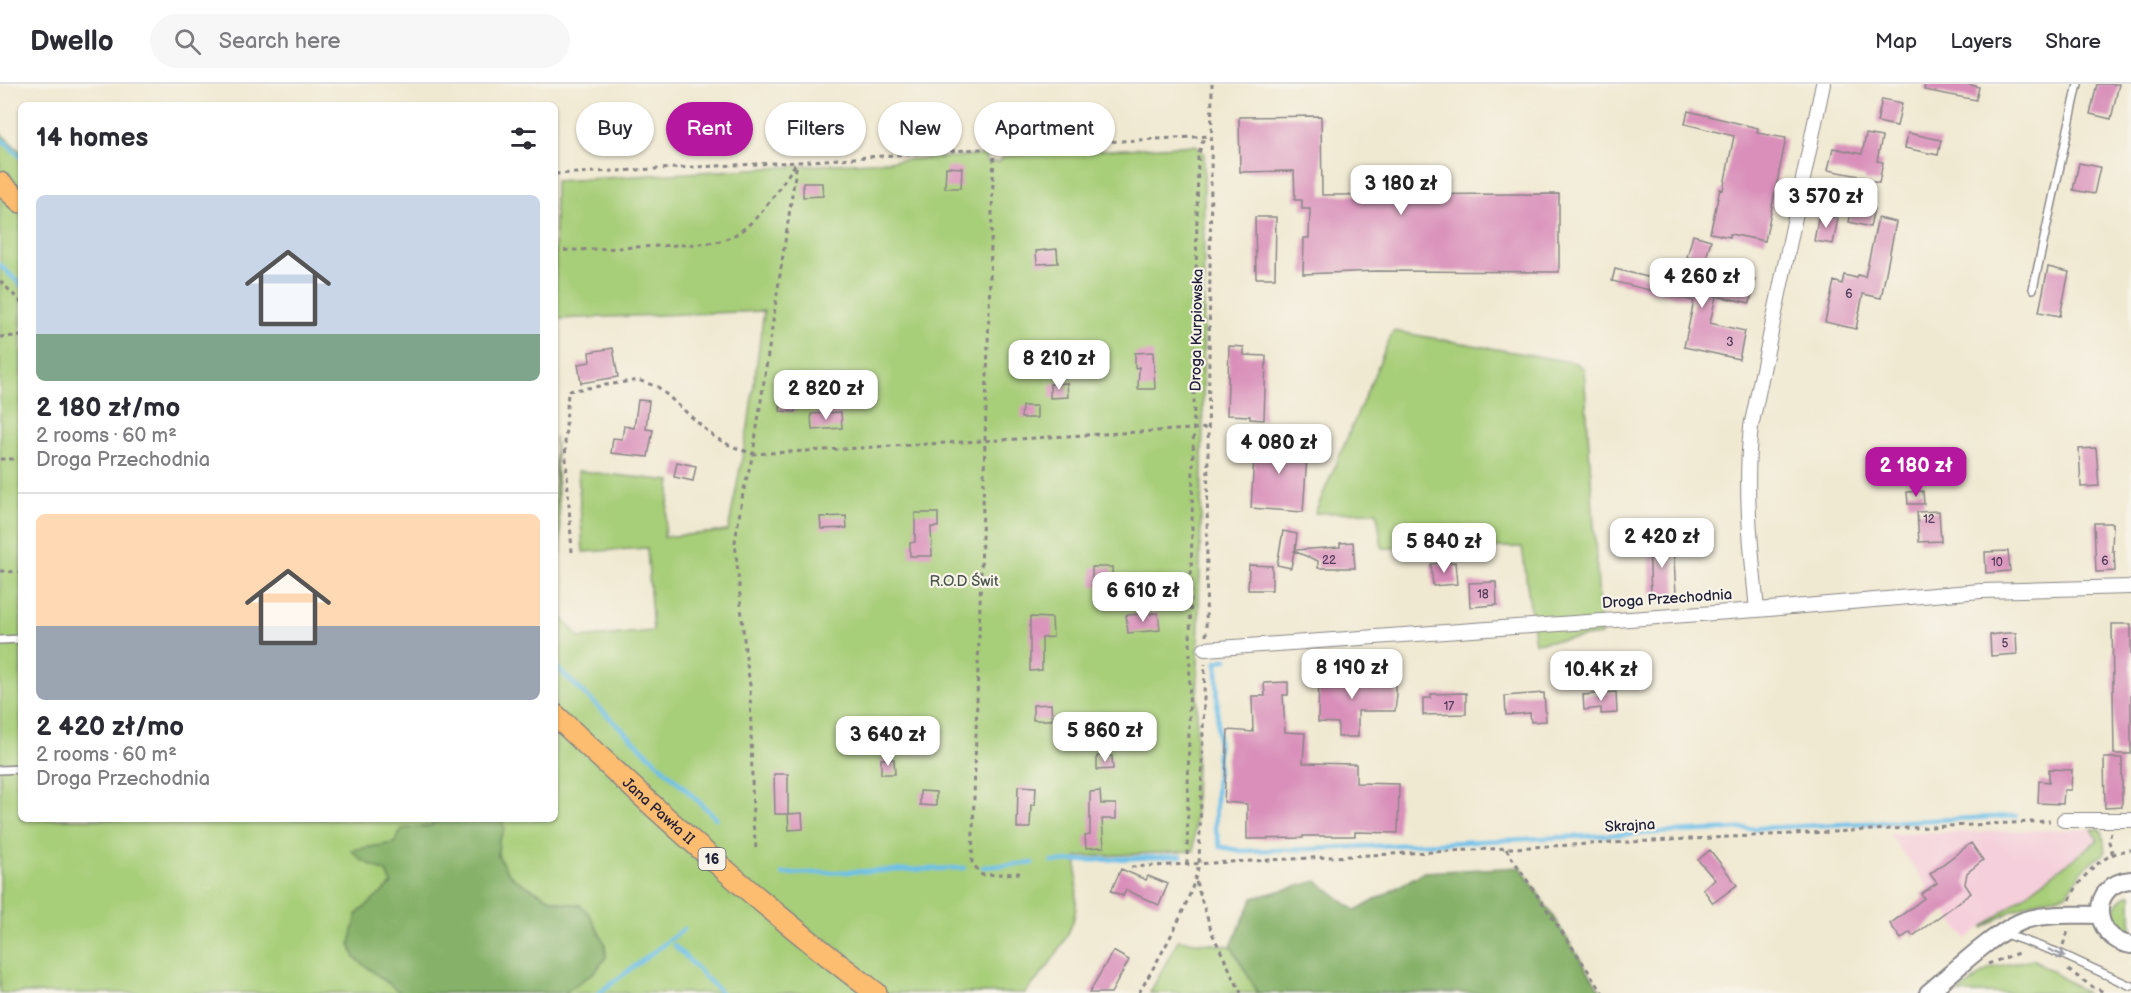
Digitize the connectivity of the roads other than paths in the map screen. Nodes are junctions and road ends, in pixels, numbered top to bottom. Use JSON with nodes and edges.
{"nodes":[{"id":1,"x":1823,"y":84,"type":"edge"},
{"id":2,"x":2078,"y":84,"type":"edge"},
{"id":3,"x":0,"y":183,"type":"edge"},
{"id":4,"x":18,"y":199,"type":"edge"},
{"id":5,"x":2033,"y":289,"type":"dead end"},
{"id":6,"x":2131,"y":587,"type":"edge"},
{"id":7,"x":1756,"y":610,"type":"junction"},
{"id":8,"x":18,"y":639,"type":"edge"},
{"id":9,"x":0,"y":640,"type":"edge"},
{"id":10,"x":1205,"y":649,"type":"road end"},
{"id":11,"x":558,"y":718,"type":"edge"},
{"id":12,"x":18,"y":769,"type":"edge"},
{"id":13,"x":0,"y":771,"type":"edge"},
{"id":14,"x":2064,"y":820,"type":"road end"},
{"id":15,"x":2131,"y":820,"type":"edge"},
{"id":16,"x":2131,"y":880,"type":"edge"},
{"id":17,"x":2099,"y":915,"type":"junction"},
{"id":18,"x":2002,"y":933,"type":"junction"},
{"id":19,"x":2131,"y":945,"type":"edge"},
{"id":20,"x":2131,"y":986,"type":"edge"},
{"id":21,"x":876,"y":993,"type":"edge"},
{"id":22,"x":1928,"y":993,"type":"edge"}],
"edges":[{"from":1,"to":7,"type":"street"},
{"from":2,"to":5,"type":"lane"},
{"from":3,"to":4,"type":"main road"},
{"from":6,"to":7,"type":"street","name":"Droga Przechodnia"},
{"from":7,"to":10,"type":"street","name":"Droga Przechodnia"},
{"from":8,"to":9,"type":"lane"},
{"from":11,"to":21,"type":"main road","name":"Jana Pawła II","number":"16"},
{"from":12,"to":13,"type":"lane"},
{"from":14,"to":15,"type":"street"},
{"from":16,"to":17,"type":"street"},
{"from":17,"to":18,"type":"street"},
{"from":17,"to":19,"type":"street"},
{"from":18,"to":20,"type":"lane","one_way":true},
{"from":18,"to":22,"type":"street"}]}
